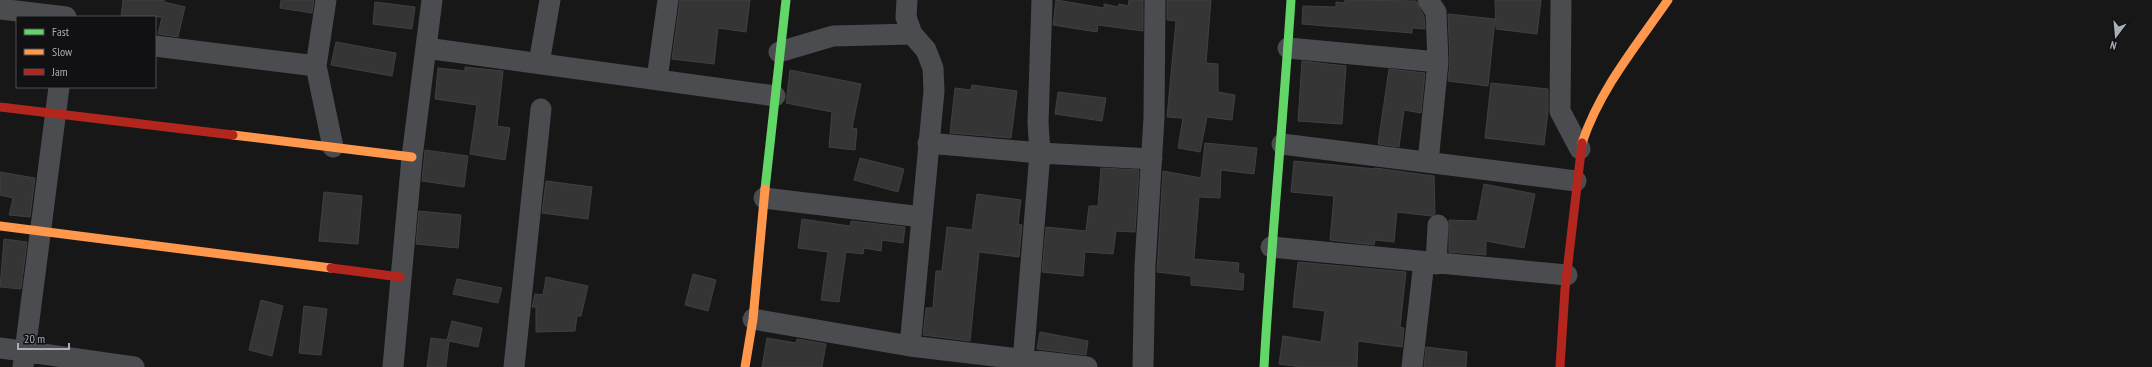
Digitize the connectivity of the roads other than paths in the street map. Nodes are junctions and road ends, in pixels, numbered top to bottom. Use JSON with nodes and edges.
{"nodes":[{"id":1,"x":70,"y":0,"type":"edge"},
{"id":2,"x":326,"y":0,"type":"edge"},
{"id":3,"x":432,"y":0,"type":"edge"},
{"id":4,"x":550,"y":0,"type":"edge"},
{"id":5,"x":668,"y":0,"type":"edge"},
{"id":6,"x":786,"y":0,"type":"edge"},
{"id":7,"x":908,"y":0,"type":"edge"},
{"id":8,"x":1042,"y":0,"type":"edge"},
{"id":9,"x":1155,"y":0,"type":"edge"},
{"id":10,"x":1290,"y":0,"type":"edge"},
{"id":11,"x":1428,"y":0,"type":"edge"},
{"id":12,"x":1561,"y":0,"type":"edge"},
{"id":13,"x":1668,"y":0,"type":"edge"},
{"id":14,"x":0,"y":9,"type":"edge"},
{"id":15,"x":58,"y":16,"type":"edge"},
{"id":16,"x":66,"y":16,"type":"edge"},
{"id":17,"x":912,"y":34,"type":"junction"},
{"id":18,"x":156,"y":46,"type":"edge"},
{"id":19,"x":426,"y":48,"type":"junction"},
{"id":20,"x":1288,"y":48,"type":"junction"},
{"id":21,"x":779,"y":52,"type":"junction"},
{"id":22,"x":1438,"y":62,"type":"junction"},
{"id":23,"x":539,"y":64,"type":"junction"},
{"id":24,"x":316,"y":66,"type":"junction"},
{"id":25,"x":657,"y":79,"type":"junction"},
{"id":26,"x":59,"y":88,"type":"edge"},
{"id":27,"x":775,"y":96,"type":"junction"},
{"id":28,"x":0,"y":107,"type":"edge"},
{"id":29,"x":541,"y":109,"type":"dead end"},
{"id":30,"x":56,"y":114,"type":"junction"},
{"id":31,"x":928,"y":143,"type":"junction"},
{"id":32,"x":1282,"y":144,"type":"junction"},
{"id":33,"x":333,"y":147,"type":"junction"},
{"id":34,"x":1580,"y":149,"type":"junction"},
{"id":35,"x":1040,"y":153,"type":"junction"},
{"id":36,"x":412,"y":157,"type":"junction"},
{"id":37,"x":1152,"y":159,"type":"junction"},
{"id":38,"x":1428,"y":162,"type":"junction"},
{"id":39,"x":1576,"y":181,"type":"junction"},
{"id":40,"x":764,"y":198,"type":"junction"},
{"id":41,"x":922,"y":217,"type":"junction"},
{"id":42,"x":1438,"y":224,"type":"dead end"},
{"id":43,"x":0,"y":226,"type":"edge"},
{"id":44,"x":40,"y":231,"type":"junction"},
{"id":45,"x":1271,"y":247,"type":"junction"},
{"id":46,"x":1430,"y":263,"type":"junction"},
{"id":47,"x":1567,"y":275,"type":"junction"},
{"id":48,"x":400,"y":277,"type":"junction"},
{"id":49,"x":753,"y":319,"type":"junction"},
{"id":50,"x":910,"y":346,"type":"junction"},
{"id":51,"x":0,"y":348,"type":"edge"},
{"id":52,"x":24,"y":359,"type":"edge"},
{"id":53,"x":1023,"y":360,"type":"junction"},
{"id":54,"x":134,"y":367,"type":"edge"},
{"id":55,"x":393,"y":367,"type":"edge"},
{"id":56,"x":514,"y":367,"type":"edge"},
{"id":57,"x":745,"y":367,"type":"edge"},
{"id":58,"x":1087,"y":367,"type":"edge"},
{"id":59,"x":1143,"y":367,"type":"edge"},
{"id":60,"x":1264,"y":367,"type":"edge"},
{"id":61,"x":1412,"y":367,"type":"edge"},
{"id":62,"x":1560,"y":367,"type":"edge"}],
"edges":[{"from":1,"to":16,"type":"street"},
{"from":2,"to":24,"type":"street"},
{"from":3,"to":19,"type":"street"},
{"from":4,"to":23,"type":"street"},
{"from":5,"to":25,"type":"street"},
{"from":6,"to":21,"type":"street"},
{"from":7,"to":17,"type":"street"},
{"from":8,"to":35,"type":"street"},
{"from":9,"to":37,"type":"street"},
{"from":10,"to":20,"type":"street"},
{"from":11,"to":22,"type":"street"},
{"from":12,"to":34,"type":"street"},
{"from":13,"to":34,"type":"street"},
{"from":14,"to":15,"type":"street"},
{"from":17,"to":21,"type":"street"},
{"from":17,"to":31,"type":"street"},
{"from":18,"to":24,"type":"street"},
{"from":19,"to":23,"type":"street"},
{"from":19,"to":36,"type":"street"},
{"from":20,"to":22,"type":"street"},
{"from":20,"to":32,"type":"street"},
{"from":21,"to":27,"type":"street"},
{"from":22,"to":38,"type":"street"},
{"from":23,"to":25,"type":"street"},
{"from":24,"to":33,"type":"street"},
{"from":25,"to":27,"type":"street"},
{"from":26,"to":30,"type":"street"},
{"from":27,"to":40,"type":"street"},
{"from":28,"to":30,"type":"street"},
{"from":29,"to":56,"type":"street"},
{"from":30,"to":33,"type":"street"},
{"from":30,"to":44,"type":"street"},
{"from":31,"to":35,"type":"street"},
{"from":31,"to":41,"type":"street"},
{"from":32,"to":38,"type":"street"},
{"from":32,"to":45,"type":"street"},
{"from":33,"to":36,"type":"street"},
{"from":34,"to":39,"type":"street"},
{"from":35,"to":37,"type":"street"},
{"from":35,"to":53,"type":"street"},
{"from":36,"to":48,"type":"street"},
{"from":37,"to":59,"type":"street"},
{"from":38,"to":39,"type":"street"},
{"from":39,"to":47,"type":"street"},
{"from":40,"to":41,"type":"street"},
{"from":40,"to":49,"type":"street"},
{"from":41,"to":50,"type":"street"},
{"from":42,"to":46,"type":"street"},
{"from":43,"to":44,"type":"street"},
{"from":44,"to":48,"type":"street"},
{"from":44,"to":52,"type":"street"},
{"from":45,"to":46,"type":"street"},
{"from":45,"to":60,"type":"street"},
{"from":46,"to":47,"type":"street"},
{"from":46,"to":61,"type":"street"},
{"from":47,"to":62,"type":"street"},
{"from":48,"to":55,"type":"street"},
{"from":49,"to":50,"type":"street"},
{"from":49,"to":57,"type":"street"},
{"from":50,"to":53,"type":"street"},
{"from":51,"to":52,"type":"street"},
{"from":52,"to":54,"type":"street"},
{"from":53,"to":58,"type":"street"}]}
